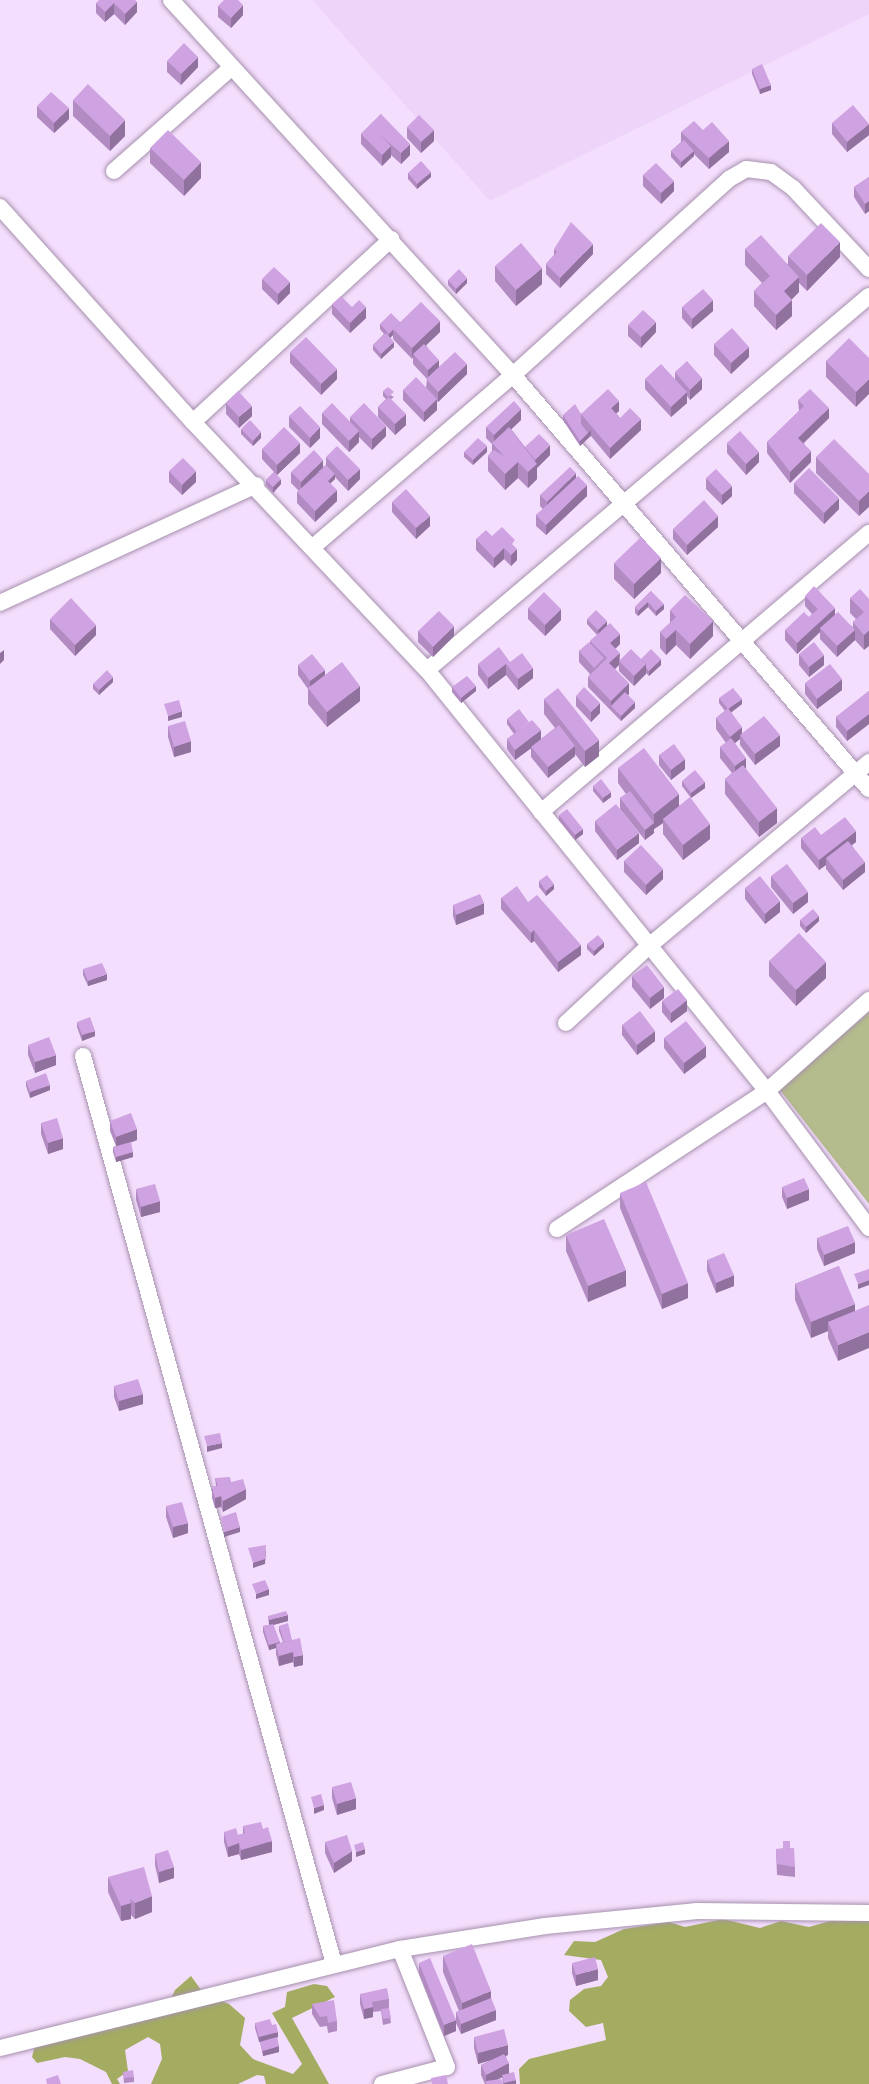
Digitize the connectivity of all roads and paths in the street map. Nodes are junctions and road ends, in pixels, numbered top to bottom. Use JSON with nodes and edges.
{"nodes":[{"id":1,"x":171,"y":0,"type":"edge"},
{"id":2,"x":232,"y":67,"type":"junction"},
{"id":3,"x":114,"y":171,"type":"dead end"},
{"id":4,"x":0,"y":208,"type":"edge"},
{"id":5,"x":391,"y":239,"type":"junction"},
{"id":6,"x":869,"y":269,"type":"edge"},
{"id":7,"x":869,"y":296,"type":"edge"},
{"id":8,"x":513,"y":375,"type":"junction"},
{"id":9,"x":193,"y":422,"type":"junction"},
{"id":10,"x":256,"y":485,"type":"junction"},
{"id":11,"x":625,"y":503,"type":"junction"},
{"id":12,"x":869,"y":533,"type":"edge"},
{"id":13,"x":313,"y":547,"type":"junction"},
{"id":14,"x":0,"y":603,"type":"edge"},
{"id":15,"x":744,"y":642,"type":"junction"},
{"id":16,"x":427,"y":670,"type":"junction"},
{"id":17,"x":869,"y":762,"type":"edge"},
{"id":18,"x":856,"y":774,"type":"junction"},
{"id":19,"x":869,"y":789,"type":"edge"},
{"id":20,"x":541,"y":812,"type":"junction"},
{"id":21,"x":649,"y":946,"type":"junction"},
{"id":22,"x":869,"y":1000,"type":"edge"},
{"id":23,"x":566,"y":1023,"type":"dead end"},
{"id":24,"x":83,"y":1056,"type":"dead end"},
{"id":25,"x":767,"y":1091,"type":"junction"},
{"id":26,"x":869,"y":1228,"type":"edge"},
{"id":27,"x":557,"y":1229,"type":"dead end"},
{"id":28,"x":869,"y":1913,"type":"edge"},
{"id":29,"x":400,"y":1949,"type":"junction"},
{"id":30,"x":334,"y":1964,"type":"junction"},
{"id":31,"x":0,"y":2048,"type":"edge"},
{"id":32,"x":382,"y":2084,"type":"edge"}],
"edges":[{"from":1,"to":2,"type":"street"},
{"from":2,"to":3,"type":"street"},
{"from":2,"to":5,"type":"street"},
{"from":4,"to":9,"type":"street"},
{"from":5,"to":8,"type":"street"},
{"from":5,"to":9,"type":"street"},
{"from":6,"to":8,"type":"street"},
{"from":7,"to":11,"type":"street"},
{"from":8,"to":11,"type":"street"},
{"from":8,"to":13,"type":"street"},
{"from":9,"to":10,"type":"street"},
{"from":10,"to":13,"type":"street"},
{"from":10,"to":14,"type":"street"},
{"from":11,"to":15,"type":"street"},
{"from":11,"to":16,"type":"street"},
{"from":12,"to":15,"type":"street"},
{"from":13,"to":16,"type":"street"},
{"from":15,"to":18,"type":"street"},
{"from":15,"to":20,"type":"street"},
{"from":16,"to":20,"type":"street"},
{"from":17,"to":18,"type":"street"},
{"from":18,"to":19,"type":"street"},
{"from":18,"to":21,"type":"street"},
{"from":20,"to":21,"type":"street"},
{"from":21,"to":23,"type":"street"},
{"from":21,"to":25,"type":"street"},
{"from":22,"to":25,"type":"street"},
{"from":24,"to":30,"type":"street"},
{"from":25,"to":26,"type":"street"},
{"from":25,"to":27,"type":"street"},
{"from":28,"to":29,"type":"street"},
{"from":29,"to":30,"type":"street"},
{"from":29,"to":32,"type":"street"},
{"from":30,"to":31,"type":"street"}]}
